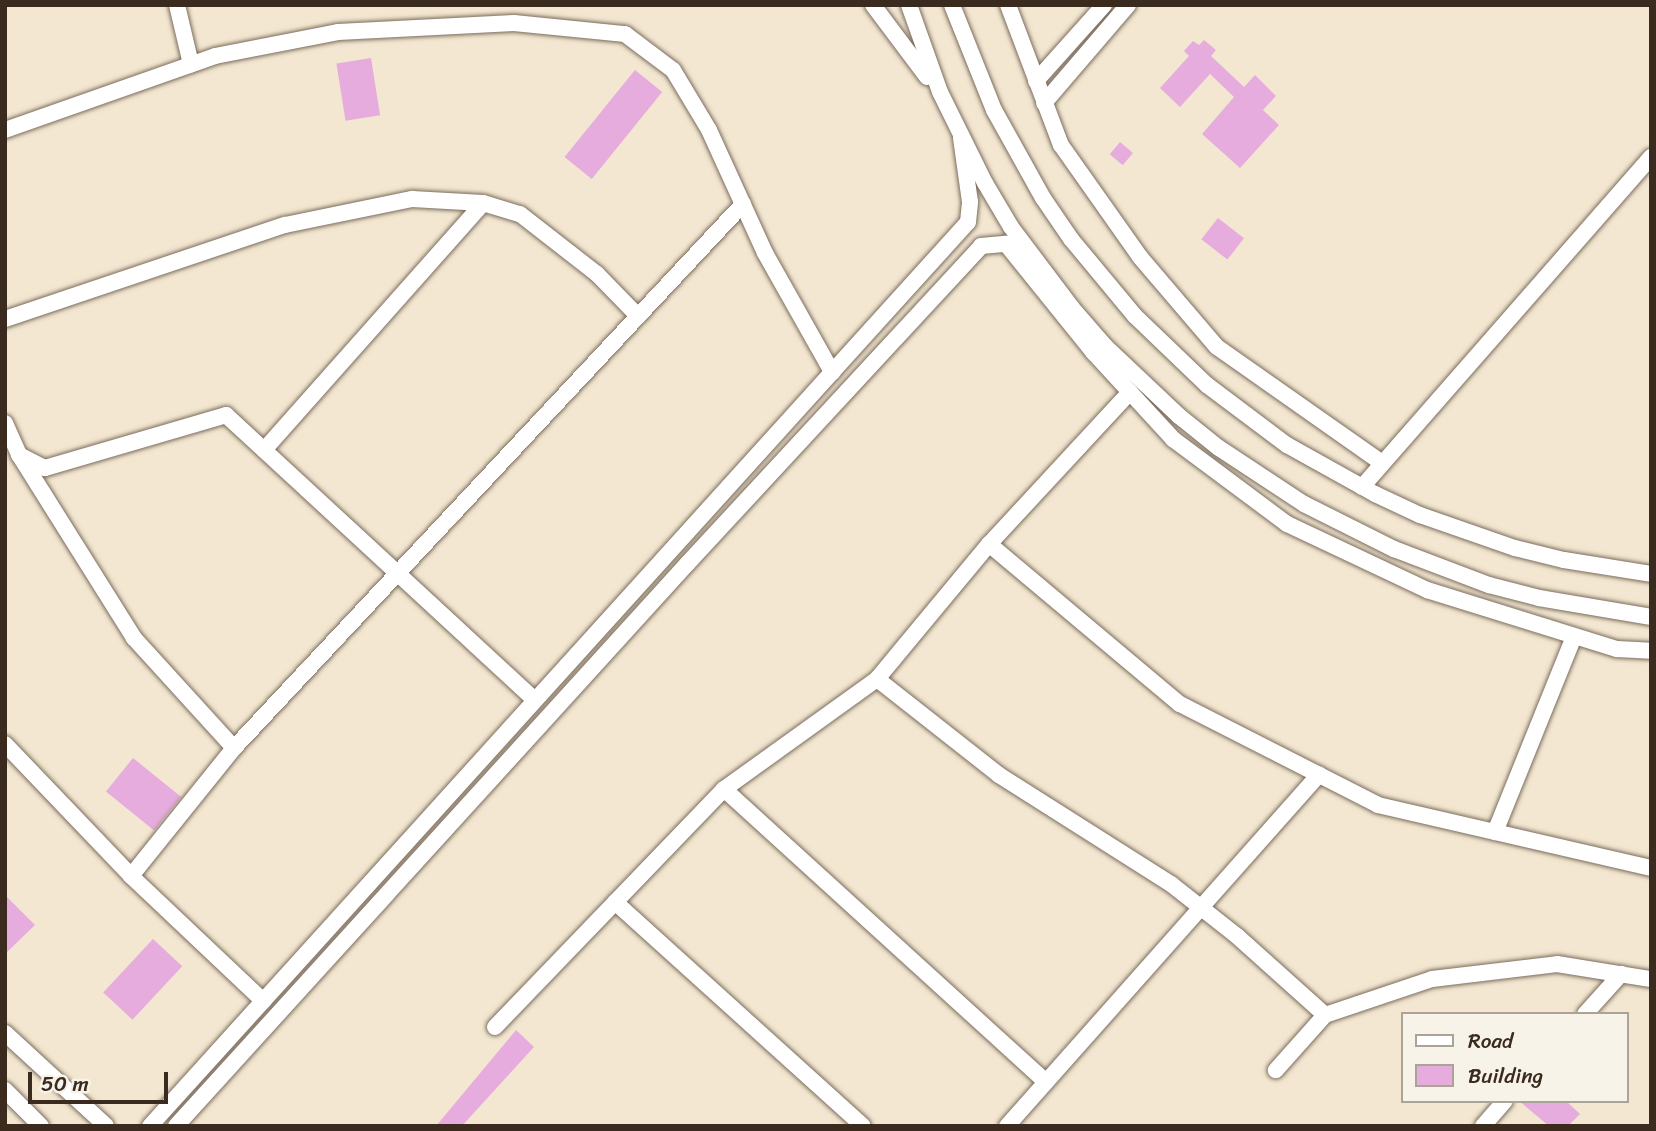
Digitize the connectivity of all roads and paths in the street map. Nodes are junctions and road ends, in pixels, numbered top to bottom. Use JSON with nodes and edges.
{"nodes":[{"id":1,"x":177,"y":5,"type":"edge"},
{"id":2,"x":873,"y":5,"type":"edge"},
{"id":3,"x":909,"y":5,"type":"edge"},
{"id":4,"x":952,"y":5,"type":"edge"},
{"id":5,"x":1007,"y":5,"type":"edge"},
{"id":6,"x":1104,"y":5,"type":"edge"},
{"id":7,"x":1128,"y":5,"type":"edge"},
{"id":8,"x":191,"y":64,"type":"junction"},
{"id":9,"x":1036,"y":81,"type":"junction"},
{"id":10,"x":940,"y":92,"type":"junction"},
{"id":11,"x":1044,"y":103,"type":"junction"},
{"id":12,"x":5,"y":130,"type":"edge"},
{"id":13,"x":961,"y":138,"type":"junction"},
{"id":14,"x":1651,"y":157,"type":"edge"},
{"id":15,"x":483,"y":203,"type":"junction"},
{"id":16,"x":743,"y":204,"type":"junction"},
{"id":17,"x":638,"y":316,"type":"junction"},
{"id":18,"x":5,"y":319,"type":"edge"},
{"id":19,"x":832,"y":372,"type":"junction"},
{"id":20,"x":1130,"y":392,"type":"junction"},
{"id":21,"x":5,"y":423,"type":"edge"},
{"id":22,"x":264,"y":450,"type":"junction"},
{"id":23,"x":19,"y":455,"type":"junction"},
{"id":24,"x":1382,"y":463,"type":"junction"},
{"id":25,"x":1362,"y":487,"type":"junction"},
{"id":26,"x":989,"y":544,"type":"junction"},
{"id":27,"x":397,"y":573,"type":"junction"},
{"id":28,"x":1651,"y":574,"type":"edge"},
{"id":29,"x":1651,"y":617,"type":"edge"},
{"id":30,"x":1574,"y":636,"type":"junction"},
{"id":31,"x":1651,"y":651,"type":"edge"},
{"id":32,"x":877,"y":680,"type":"junction"},
{"id":33,"x":535,"y":700,"type":"junction"},
{"id":34,"x":5,"y":744,"type":"edge"},
{"id":35,"x":234,"y":748,"type":"junction"},
{"id":36,"x":1319,"y":775,"type":"junction"},
{"id":37,"x":724,"y":789,"type":"junction"},
{"id":38,"x":1494,"y":832,"type":"junction"},
{"id":39,"x":1651,"y":868,"type":"edge"},
{"id":40,"x":131,"y":876,"type":"junction"},
{"id":41,"x":615,"y":902,"type":"junction"},
{"id":42,"x":1201,"y":908,"type":"junction"},
{"id":43,"x":1620,"y":974,"type":"junction"},
{"id":44,"x":1651,"y":979,"type":"edge"},
{"id":45,"x":263,"y":1001,"type":"junction"},
{"id":46,"x":1587,"y":1012,"type":"edge"},
{"id":47,"x":1325,"y":1014,"type":"junction"},
{"id":48,"x":495,"y":1027,"type":"dead end"},
{"id":49,"x":5,"y":1033,"type":"edge"},
{"id":50,"x":1276,"y":1070,"type":"dead end"},
{"id":51,"x":1046,"y":1082,"type":"junction"},
{"id":52,"x":5,"y":1090,"type":"edge"},
{"id":53,"x":1504,"y":1103,"type":"edge"},
{"id":54,"x":41,"y":1126,"type":"edge"},
{"id":55,"x":106,"y":1126,"type":"edge"},
{"id":56,"x":150,"y":1126,"type":"edge"},
{"id":57,"x":176,"y":1126,"type":"edge"},
{"id":58,"x":863,"y":1126,"type":"edge"},
{"id":59,"x":1007,"y":1126,"type":"edge"},
{"id":60,"x":1483,"y":1126,"type":"edge"}],
"edges":[{"from":1,"to":8,"type":"street"},
{"from":2,"to":10,"type":"street"},
{"from":3,"to":10,"type":"street"},
{"from":4,"to":25,"type":"street"},
{"from":5,"to":9,"type":"street"},
{"from":6,"to":9,"type":"street"},
{"from":7,"to":11,"type":"street"},
{"from":8,"to":12,"type":"street"},
{"from":8,"to":16,"type":"street"},
{"from":9,"to":11,"type":"street"},
{"from":10,"to":13,"type":"street"},
{"from":11,"to":24,"type":"street"},
{"from":13,"to":19,"type":"street"},
{"from":13,"to":29,"type":"street"},
{"from":14,"to":24,"type":"street"},
{"from":15,"to":17,"type":"street"},
{"from":15,"to":18,"type":"street"},
{"from":15,"to":22,"type":"street"},
{"from":16,"to":17,"type":"street"},
{"from":16,"to":19,"type":"street"},
{"from":17,"to":27,"type":"street"},
{"from":19,"to":33,"type":"street"},
{"from":20,"to":26,"type":"street"},
{"from":20,"to":30,"type":"street"},
{"from":20,"to":57,"type":"street"},
{"from":21,"to":23,"type":"street"},
{"from":22,"to":23,"type":"street"},
{"from":22,"to":27,"type":"street"},
{"from":23,"to":35,"type":"street"},
{"from":24,"to":25,"type":"street"},
{"from":25,"to":28,"type":"street"},
{"from":26,"to":32,"type":"street"},
{"from":26,"to":36,"type":"street"},
{"from":27,"to":33,"type":"street"},
{"from":27,"to":35,"type":"street"},
{"from":30,"to":31,"type":"street"},
{"from":30,"to":38,"type":"street"},
{"from":32,"to":37,"type":"street"},
{"from":32,"to":42,"type":"street"},
{"from":33,"to":45,"type":"street"},
{"from":34,"to":40,"type":"street"},
{"from":35,"to":40,"type":"street"},
{"from":36,"to":38,"type":"street"},
{"from":36,"to":42,"type":"street"},
{"from":37,"to":41,"type":"street"},
{"from":37,"to":51,"type":"street"},
{"from":38,"to":39,"type":"street"},
{"from":40,"to":45,"type":"street"},
{"from":41,"to":48,"type":"street"},
{"from":41,"to":58,"type":"street"},
{"from":42,"to":47,"type":"street"},
{"from":42,"to":51,"type":"street"},
{"from":43,"to":44,"type":"street"},
{"from":43,"to":46,"type":"street"},
{"from":43,"to":47,"type":"street"},
{"from":45,"to":56,"type":"street"},
{"from":47,"to":50,"type":"street"},
{"from":49,"to":55,"type":"street"},
{"from":51,"to":59,"type":"street"},
{"from":52,"to":54,"type":"street"},
{"from":53,"to":60,"type":"street"}]}
